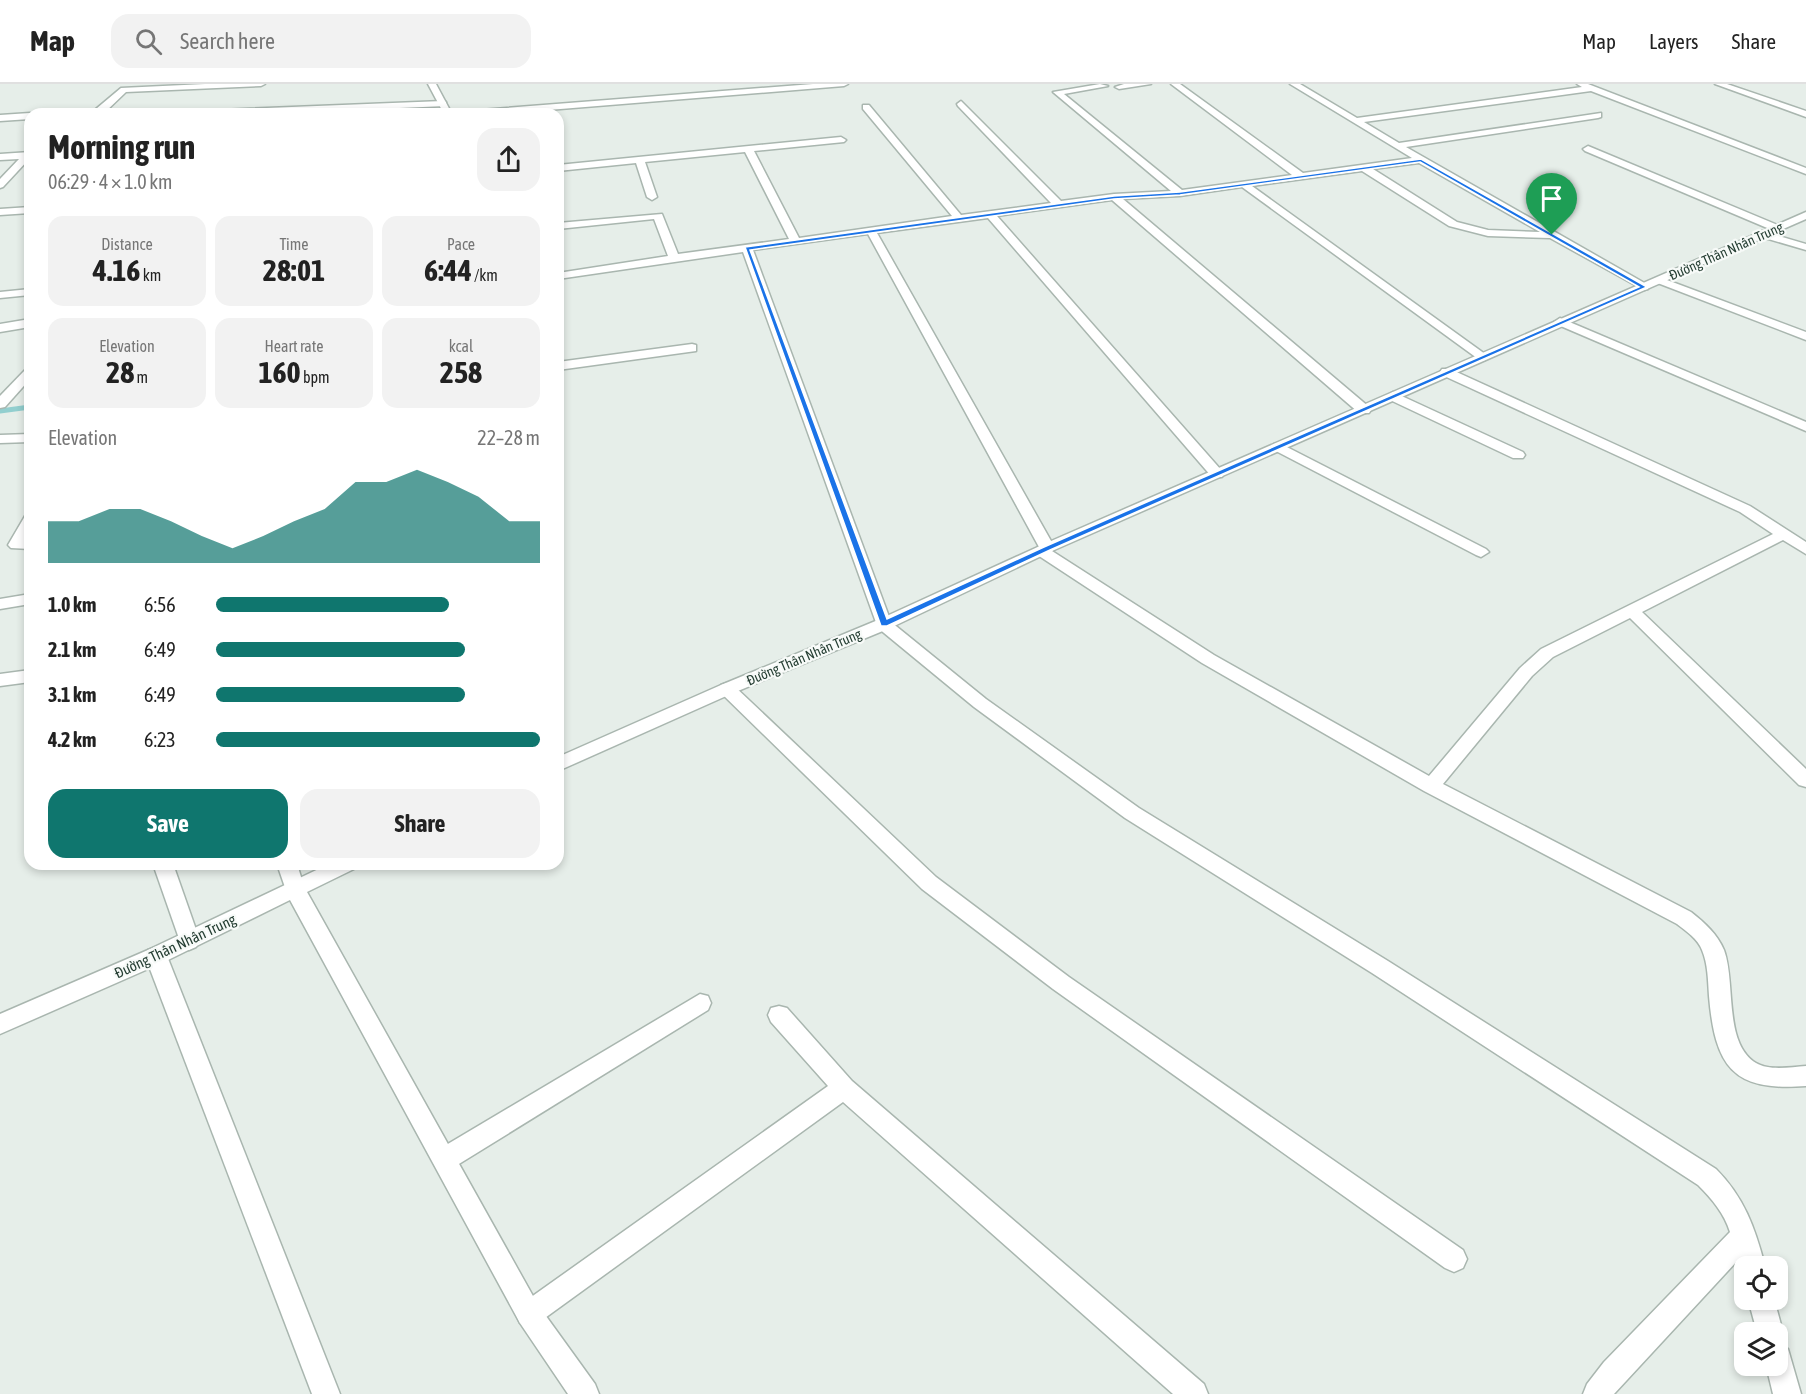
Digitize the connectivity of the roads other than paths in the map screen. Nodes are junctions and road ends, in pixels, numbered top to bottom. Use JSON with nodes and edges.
{"nodes":[{"id":1,"x":261,"y":84,"type":"edge"},
{"id":2,"x":432,"y":84,"type":"edge"},
{"id":3,"x":745,"y":84,"type":"edge"},
{"id":4,"x":844,"y":84,"type":"edge"},
{"id":5,"x":1147,"y":84,"type":"edge"},
{"id":6,"x":1175,"y":84,"type":"edge"},
{"id":7,"x":1294,"y":84,"type":"edge"},
{"id":8,"x":1581,"y":84,"type":"edge"},
{"id":9,"x":1719,"y":84,"type":"edge"},
{"id":10,"x":823,"y":85,"type":"edge"},
{"id":11,"x":1104,"y":86,"type":"dead end"},
{"id":12,"x":1119,"y":87,"type":"dead end"},
{"id":13,"x":1593,"y":88,"type":"junction"},
{"id":14,"x":753,"y":91,"type":"junction"},
{"id":15,"x":443,"y":104,"type":"junction"},
{"id":16,"x":961,"y":104,"type":"dead end"},
{"id":17,"x":866,"y":107,"type":"dead end"},
{"id":18,"x":104,"y":108,"type":"edge"},
{"id":19,"x":344,"y":108,"type":"edge"},
{"id":20,"x":445,"y":108,"type":"edge"},
{"id":21,"x":542,"y":108,"type":"edge"},
{"id":22,"x":1806,"y":114,"type":"edge"},
{"id":23,"x":24,"y":116,"type":"edge"},
{"id":24,"x":1598,"y":116,"type":"dead end"},
{"id":25,"x":0,"y":118,"type":"edge"},
{"id":26,"x":1355,"y":121,"type":"junction"},
{"id":27,"x":841,"y":140,"type":"dead end"},
{"id":28,"x":1398,"y":146,"type":"junction"},
{"id":29,"x":748,"y":149,"type":"junction"},
{"id":30,"x":1588,"y":149,"type":"dead end"},
{"id":31,"x":24,"y":155,"type":"edge"},
{"id":32,"x":0,"y":157,"type":"edge"},
{"id":33,"x":24,"y":160,"type":"edge"},
{"id":34,"x":640,"y":160,"type":"junction"},
{"id":35,"x":1421,"y":160,"type":"junction"},
{"id":36,"x":564,"y":167,"type":"edge"},
{"id":37,"x":1364,"y":168,"type":"junction"},
{"id":38,"x":1806,"y":171,"type":"edge"},
{"id":39,"x":1300,"y":176,"type":"junction"},
{"id":40,"x":1243,"y":184,"type":"junction"},
{"id":41,"x":0,"y":185,"type":"edge"},
{"id":42,"x":1180,"y":193,"type":"junction"},
{"id":43,"x":652,"y":196,"type":"dead end"},
{"id":44,"x":1114,"y":197,"type":"junction"},
{"id":45,"x":1059,"y":205,"type":"junction"},
{"id":46,"x":24,"y":210,"type":"edge"},
{"id":47,"x":0,"y":212,"type":"edge"},
{"id":48,"x":990,"y":214,"type":"junction"},
{"id":49,"x":1806,"y":215,"type":"edge"},
{"id":50,"x":959,"y":219,"type":"junction"},
{"id":51,"x":564,"y":225,"type":"edge"},
{"id":52,"x":871,"y":231,"type":"junction"},
{"id":53,"x":1769,"y":231,"type":"junction"},
{"id":54,"x":1552,"y":235,"type":"junction"},
{"id":55,"x":796,"y":242,"type":"junction"},
{"id":56,"x":1806,"y":247,"type":"edge"},
{"id":57,"x":747,"y":249,"type":"junction"},
{"id":58,"x":674,"y":258,"type":"junction"},
{"id":59,"x":564,"y":275,"type":"edge"},
{"id":60,"x":1659,"y":280,"type":"junction"},
{"id":61,"x":1644,"y":287,"type":"junction"},
{"id":62,"x":24,"y":293,"type":"edge"},
{"id":63,"x":0,"y":295,"type":"edge"},
{"id":64,"x":1560,"y":322,"type":"junction"},
{"id":65,"x":24,"y":324,"type":"edge"},
{"id":66,"x":0,"y":328,"type":"edge"},
{"id":67,"x":1806,"y":336,"type":"edge"},
{"id":68,"x":692,"y":348,"type":"dead end"},
{"id":69,"x":1481,"y":357,"type":"junction"},
{"id":70,"x":564,"y":365,"type":"edge"},
{"id":71,"x":1446,"y":372,"type":"junction"},
{"id":72,"x":24,"y":378,"type":"edge"},
{"id":73,"x":1394,"y":396,"type":"junction"},
{"id":74,"x":0,"y":404,"type":"edge"},
{"id":75,"x":1364,"y":410,"type":"junction"},
{"id":76,"x":1806,"y":427,"type":"edge"},
{"id":77,"x":24,"y":438,"type":"edge"},
{"id":78,"x":0,"y":439,"type":"edge"},
{"id":79,"x":1279,"y":447,"type":"junction"},
{"id":80,"x":1518,"y":455,"type":"dead end"},
{"id":81,"x":1217,"y":474,"type":"junction"},
{"id":82,"x":24,"y":530,"type":"edge"},
{"id":83,"x":1784,"y":534,"type":"junction"},
{"id":84,"x":24,"y":544,"type":"edge"},
{"id":85,"x":1806,"y":549,"type":"edge"},
{"id":86,"x":1044,"y":550,"type":"junction"},
{"id":87,"x":1481,"y":552,"type":"dead end"},
{"id":88,"x":24,"y":600,"type":"edge"},
{"id":89,"x":0,"y":604,"type":"edge"},
{"id":90,"x":1632,"y":611,"type":"junction"},
{"id":91,"x":884,"y":624,"type":"junction"},
{"id":92,"x":24,"y":677,"type":"edge"},
{"id":93,"x":0,"y":680,"type":"edge"},
{"id":94,"x":727,"y":689,"type":"junction"},
{"id":95,"x":564,"y":761,"type":"edge"},
{"id":96,"x":1806,"y":780,"type":"edge"},
{"id":97,"x":1431,"y":786,"type":"junction"},
{"id":98,"x":165,"y":870,"type":"edge"},
{"id":99,"x":289,"y":870,"type":"edge"},
{"id":100,"x":335,"y":870,"type":"edge"},
{"id":101,"x":295,"y":890,"type":"junction"},
{"id":102,"x":189,"y":941,"type":"junction"},
{"id":103,"x":156,"y":956,"type":"junction"},
{"id":104,"x":700,"y":1003,"type":"dead end"},
{"id":105,"x":779,"y":1015,"type":"dead end"},
{"id":106,"x":0,"y":1024,"type":"edge"},
{"id":107,"x":1806,"y":1076,"type":"edge"},
{"id":108,"x":844,"y":1088,"type":"junction"},
{"id":109,"x":445,"y":1159,"type":"junction"},
{"id":110,"x":1744,"y":1235,"type":"junction"},
{"id":111,"x":1749,"y":1256,"type":"edge"},
{"id":112,"x":1454,"y":1259,"type":"dead end"},
{"id":113,"x":529,"y":1314,"type":"junction"},
{"id":114,"x":1782,"y":1376,"type":"edge"},
{"id":115,"x":326,"y":1394,"type":"edge"},
{"id":116,"x":585,"y":1394,"type":"edge"},
{"id":117,"x":1194,"y":1394,"type":"edge"},
{"id":118,"x":1597,"y":1394,"type":"edge"},
{"id":119,"x":1787,"y":1394,"type":"edge"}],
"edges":[{"from":1,"to":18,"type":"street"},
{"from":2,"to":15,"type":"street"},
{"from":3,"to":14,"type":"street"},
{"from":4,"to":10,"type":"street"},
{"from":5,"to":12,"type":"street"},
{"from":6,"to":39,"type":"street"},
{"from":7,"to":26,"type":"street"},
{"from":8,"to":13,"type":"street"},
{"from":9,"to":22,"type":"street"},
{"from":10,"to":14,"type":"street"},
{"from":11,"to":42,"type":"street"},
{"from":13,"to":26,"type":"street"},
{"from":13,"to":38,"type":"street"},
{"from":14,"to":21,"type":"street"},
{"from":15,"to":19,"type":"street"},
{"from":15,"to":20,"type":"street"},
{"from":16,"to":45,"type":"street"},
{"from":17,"to":50,"type":"street"},
{"from":23,"to":25,"type":"street"},
{"from":24,"to":28,"type":"street"},
{"from":26,"to":28,"type":"street"},
{"from":27,"to":29,"type":"street"},
{"from":28,"to":35,"type":"street"},
{"from":29,"to":34,"type":"street"},
{"from":29,"to":55,"type":"street"},
{"from":30,"to":53,"type":"street"},
{"from":31,"to":32,"type":"street"},
{"from":33,"to":41,"type":"street"},
{"from":34,"to":36,"type":"street"},
{"from":34,"to":43,"type":"street"},
{"from":35,"to":37,"type":"street"},
{"from":35,"to":54,"type":"street"},
{"from":37,"to":39,"type":"street"},
{"from":37,"to":54,"type":"street"},
{"from":39,"to":40,"type":"street"},
{"from":40,"to":42,"type":"street"},
{"from":40,"to":69,"type":"street"},
{"from":42,"to":44,"type":"street"},
{"from":44,"to":45,"type":"street"},
{"from":44,"to":75,"type":"street"},
{"from":45,"to":48,"type":"street"},
{"from":46,"to":47,"type":"street"},
{"from":48,"to":50,"type":"street"},
{"from":48,"to":81,"type":"street"},
{"from":49,"to":53,"type":"street","name":"Đường Thân Nhân Trung"},
{"from":50,"to":52,"type":"street"},
{"from":51,"to":58,"type":"street"},
{"from":52,"to":55,"type":"street"},
{"from":52,"to":86,"type":"street"},
{"from":53,"to":56,"type":"street"},
{"from":53,"to":60,"type":"street","name":"Đường Thân Nhân Trung"},
{"from":54,"to":61,"type":"street"},
{"from":55,"to":57,"type":"street"},
{"from":57,"to":58,"type":"street"},
{"from":57,"to":91,"type":"street"},
{"from":58,"to":59,"type":"street"},
{"from":60,"to":61,"type":"street","name":"Đường Thân Nhân Trung"},
{"from":60,"to":67,"type":"street"},
{"from":61,"to":64,"type":"street","name":"Đường Thân Nhân Trung"},
{"from":62,"to":63,"type":"street"},
{"from":64,"to":69,"type":"street","name":"Đường Thân Nhân Trung"},
{"from":64,"to":76,"type":"street"},
{"from":65,"to":66,"type":"street"},
{"from":68,"to":70,"type":"street"},
{"from":69,"to":71,"type":"street","name":"Đường Thân Nhân Trung"},
{"from":71,"to":73,"type":"street","name":"Đường Thân Nhân Trung"},
{"from":71,"to":83,"type":"street"},
{"from":72,"to":74,"type":"street"},
{"from":73,"to":75,"type":"street","name":"Đường Thân Nhân Trung"},
{"from":73,"to":80,"type":"street"},
{"from":75,"to":79,"type":"street","name":"Đường Thân Nhân Trung"},
{"from":77,"to":78,"type":"street"},
{"from":79,"to":81,"type":"street","name":"Đường Thân Nhân Trung"},
{"from":79,"to":87,"type":"street"},
{"from":81,"to":86,"type":"street","name":"Đường Thân Nhân Trung"},
{"from":82,"to":84,"type":"street"},
{"from":83,"to":85,"type":"street"},
{"from":83,"to":90,"type":"street"},
{"from":86,"to":91,"type":"street","name":"Đường Thân Nhân Trung"},
{"from":86,"to":97,"type":"street"},
{"from":88,"to":89,"type":"street"},
{"from":90,"to":96,"type":"street"},
{"from":90,"to":97,"type":"street"},
{"from":91,"to":94,"type":"street","name":"Đường Thân Nhân Trung"},
{"from":91,"to":110,"type":"street"},
{"from":92,"to":93,"type":"street"},
{"from":94,"to":95,"type":"street","name":"Đường Thân Nhân Trung"},
{"from":94,"to":112,"type":"street"},
{"from":97,"to":107,"type":"street"},
{"from":98,"to":102,"type":"street"},
{"from":99,"to":101,"type":"street"},
{"from":100,"to":101,"type":"street","name":"Đường Thân Nhân Trung"},
{"from":101,"to":102,"type":"street","name":"Đường Thân Nhân Trung"},
{"from":101,"to":109,"type":"street"},
{"from":102,"to":103,"type":"street","name":"Đường Thân Nhân Trung"},
{"from":103,"to":106,"type":"street","name":"Đường Thân Nhân Trung"},
{"from":103,"to":115,"type":"street"},
{"from":104,"to":109,"type":"street"},
{"from":105,"to":108,"type":"street"},
{"from":108,"to":113,"type":"street"},
{"from":108,"to":117,"type":"street"},
{"from":109,"to":113,"type":"street"},
{"from":110,"to":111,"type":"street"},
{"from":110,"to":118,"type":"street"},
{"from":113,"to":116,"type":"street"},
{"from":114,"to":119,"type":"street"}]}
